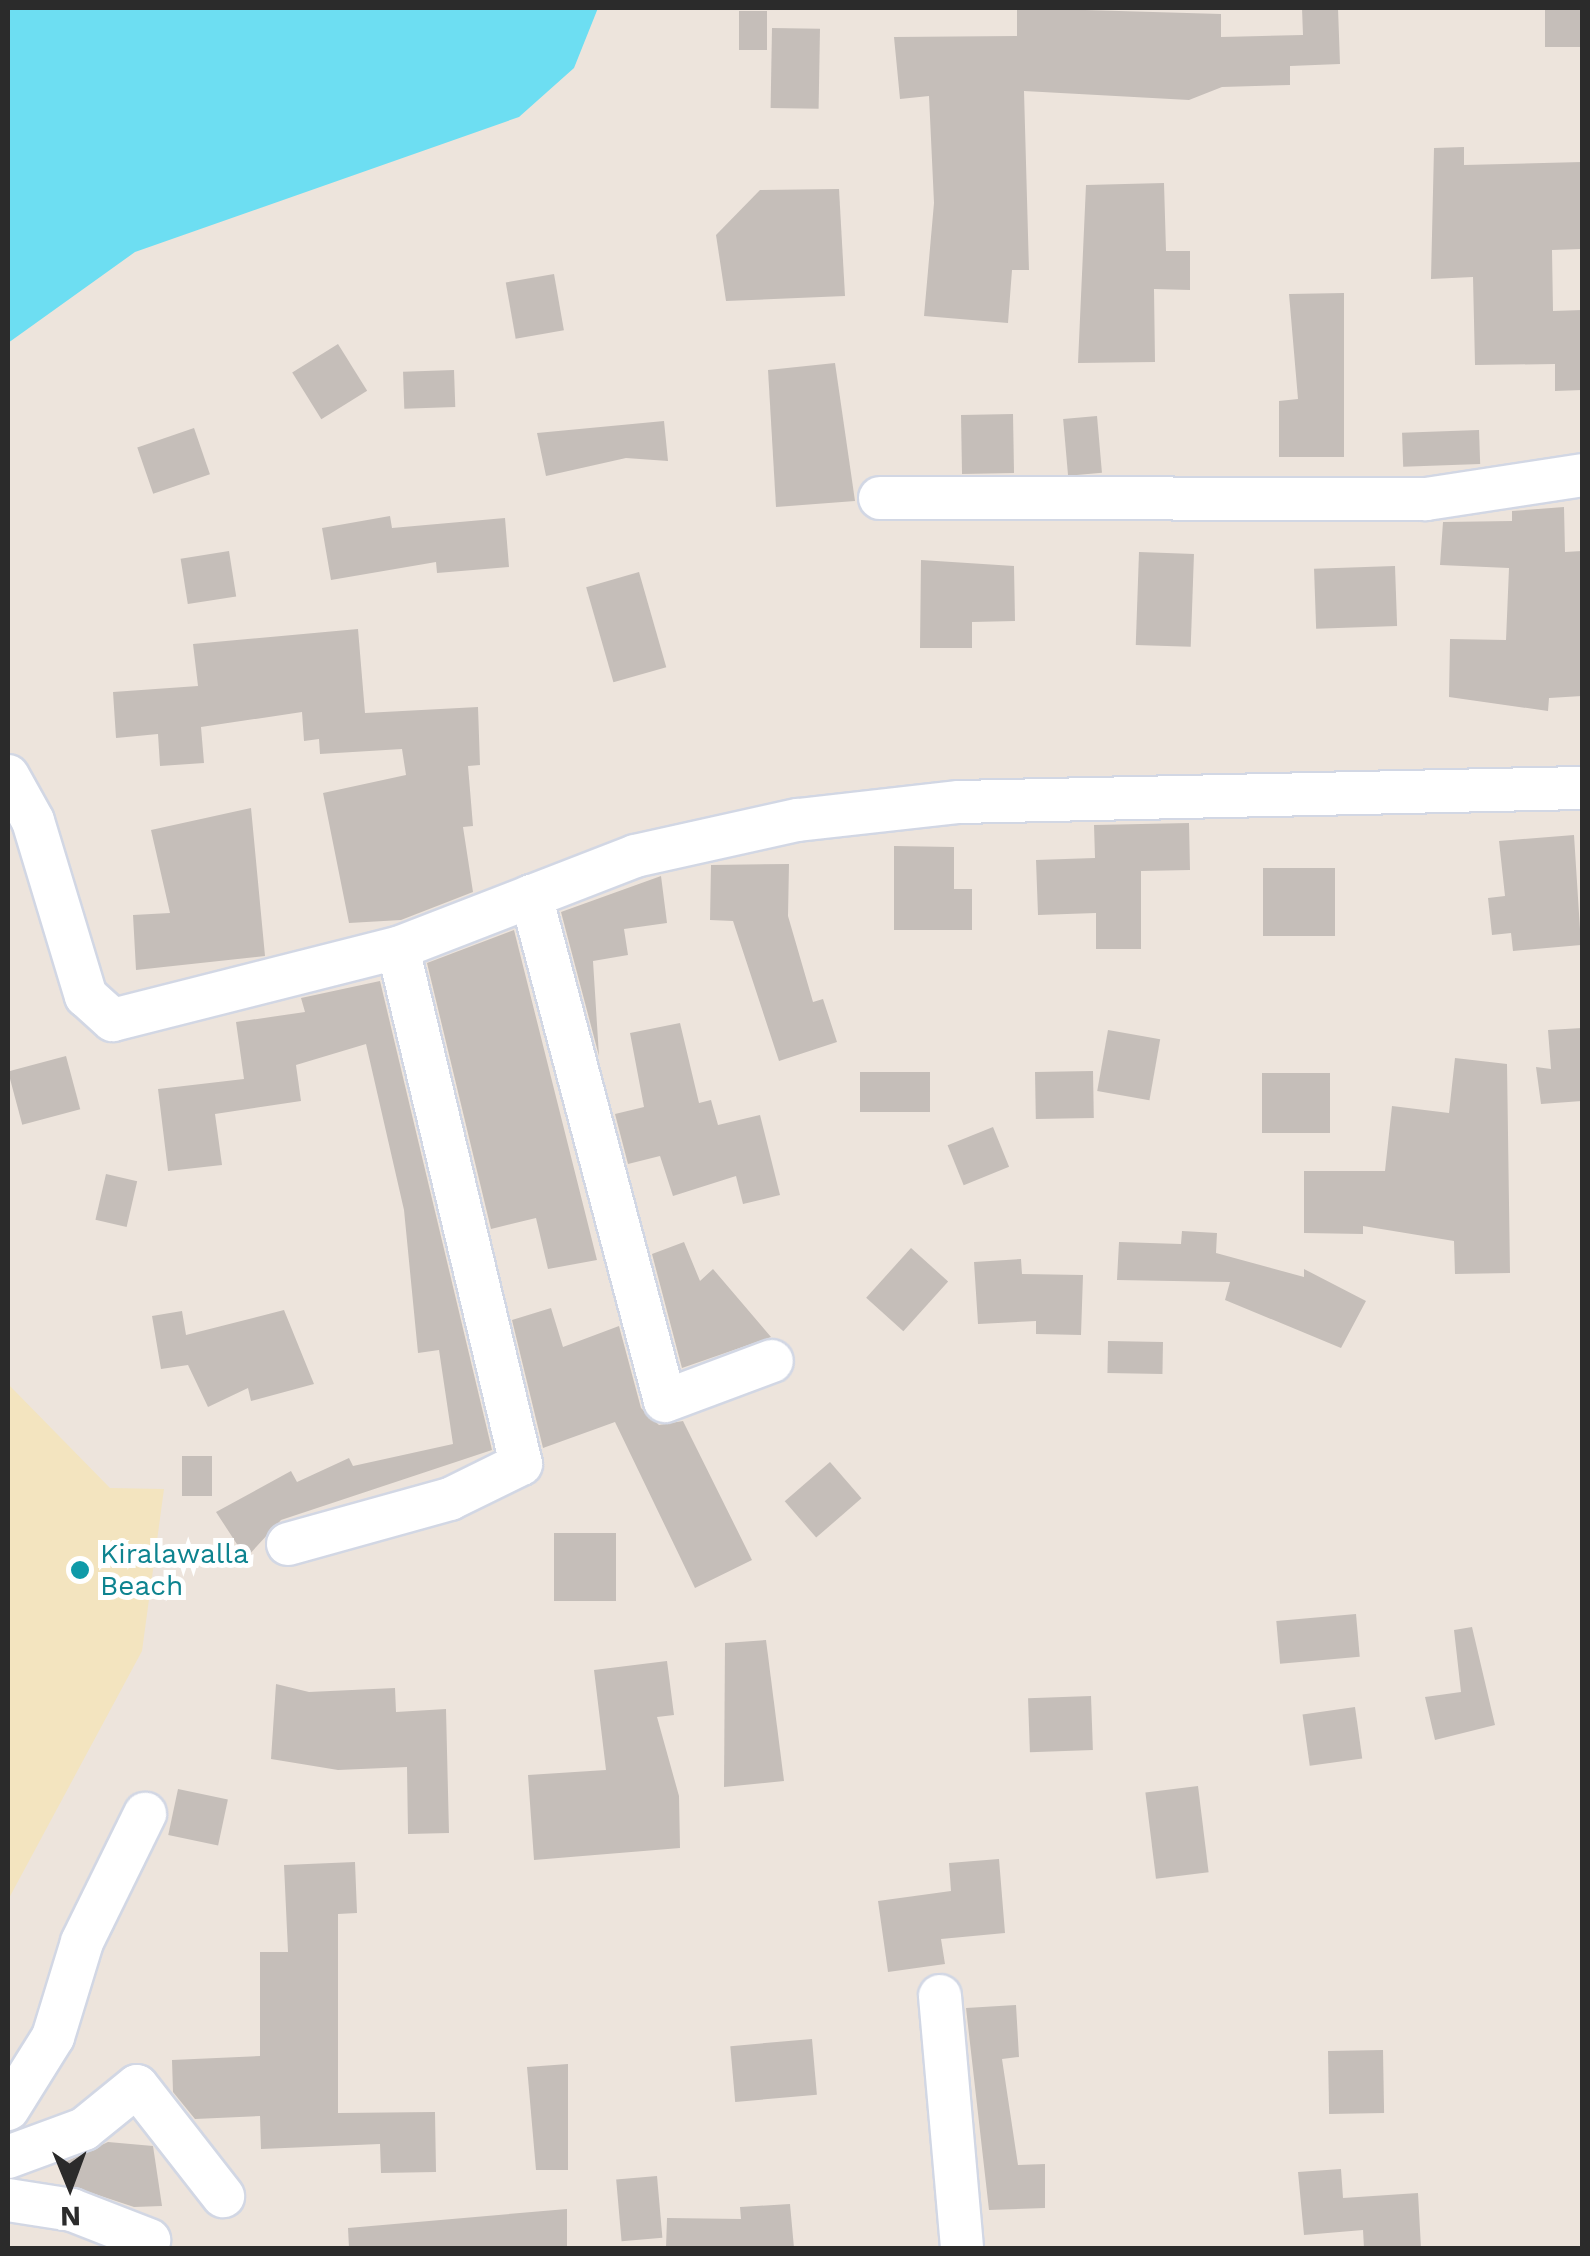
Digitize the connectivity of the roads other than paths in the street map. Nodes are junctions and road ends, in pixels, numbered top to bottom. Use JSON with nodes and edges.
{"nodes":[{"id":1,"x":1582,"y":474,"type":"edge"},
{"id":2,"x":880,"y":498,"type":"dead end"},
{"id":3,"x":8,"y":776,"type":"edge"},
{"id":4,"x":1582,"y":788,"type":"edge"},
{"id":5,"x":531,"y":896,"type":"junction"},
{"id":6,"x":398,"y":948,"type":"junction"},
{"id":7,"x":772,"y":1361,"type":"dead end"},
{"id":8,"x":288,"y":1544,"type":"dead end"},
{"id":9,"x":145,"y":1814,"type":"dead end"},
{"id":10,"x":940,"y":1996,"type":"dead end"},
{"id":11,"x":8,"y":2108,"type":"edge"},
{"id":12,"x":8,"y":2156,"type":"edge"},
{"id":13,"x":223,"y":2196,"type":"dead end"},
{"id":14,"x":8,"y":2200,"type":"edge"},
{"id":15,"x":148,"y":2240,"type":"dead end"},
{"id":16,"x":962,"y":2248,"type":"edge"}],
"edges":[{"from":1,"to":2,"type":"street"},
{"from":3,"to":6,"type":"street"},
{"from":4,"to":5,"type":"street"},
{"from":5,"to":6,"type":"street"},
{"from":5,"to":7,"type":"street"},
{"from":6,"to":8,"type":"street"},
{"from":9,"to":11,"type":"street"},
{"from":10,"to":16,"type":"street"},
{"from":12,"to":13,"type":"street"},
{"from":14,"to":15,"type":"street"}]}
